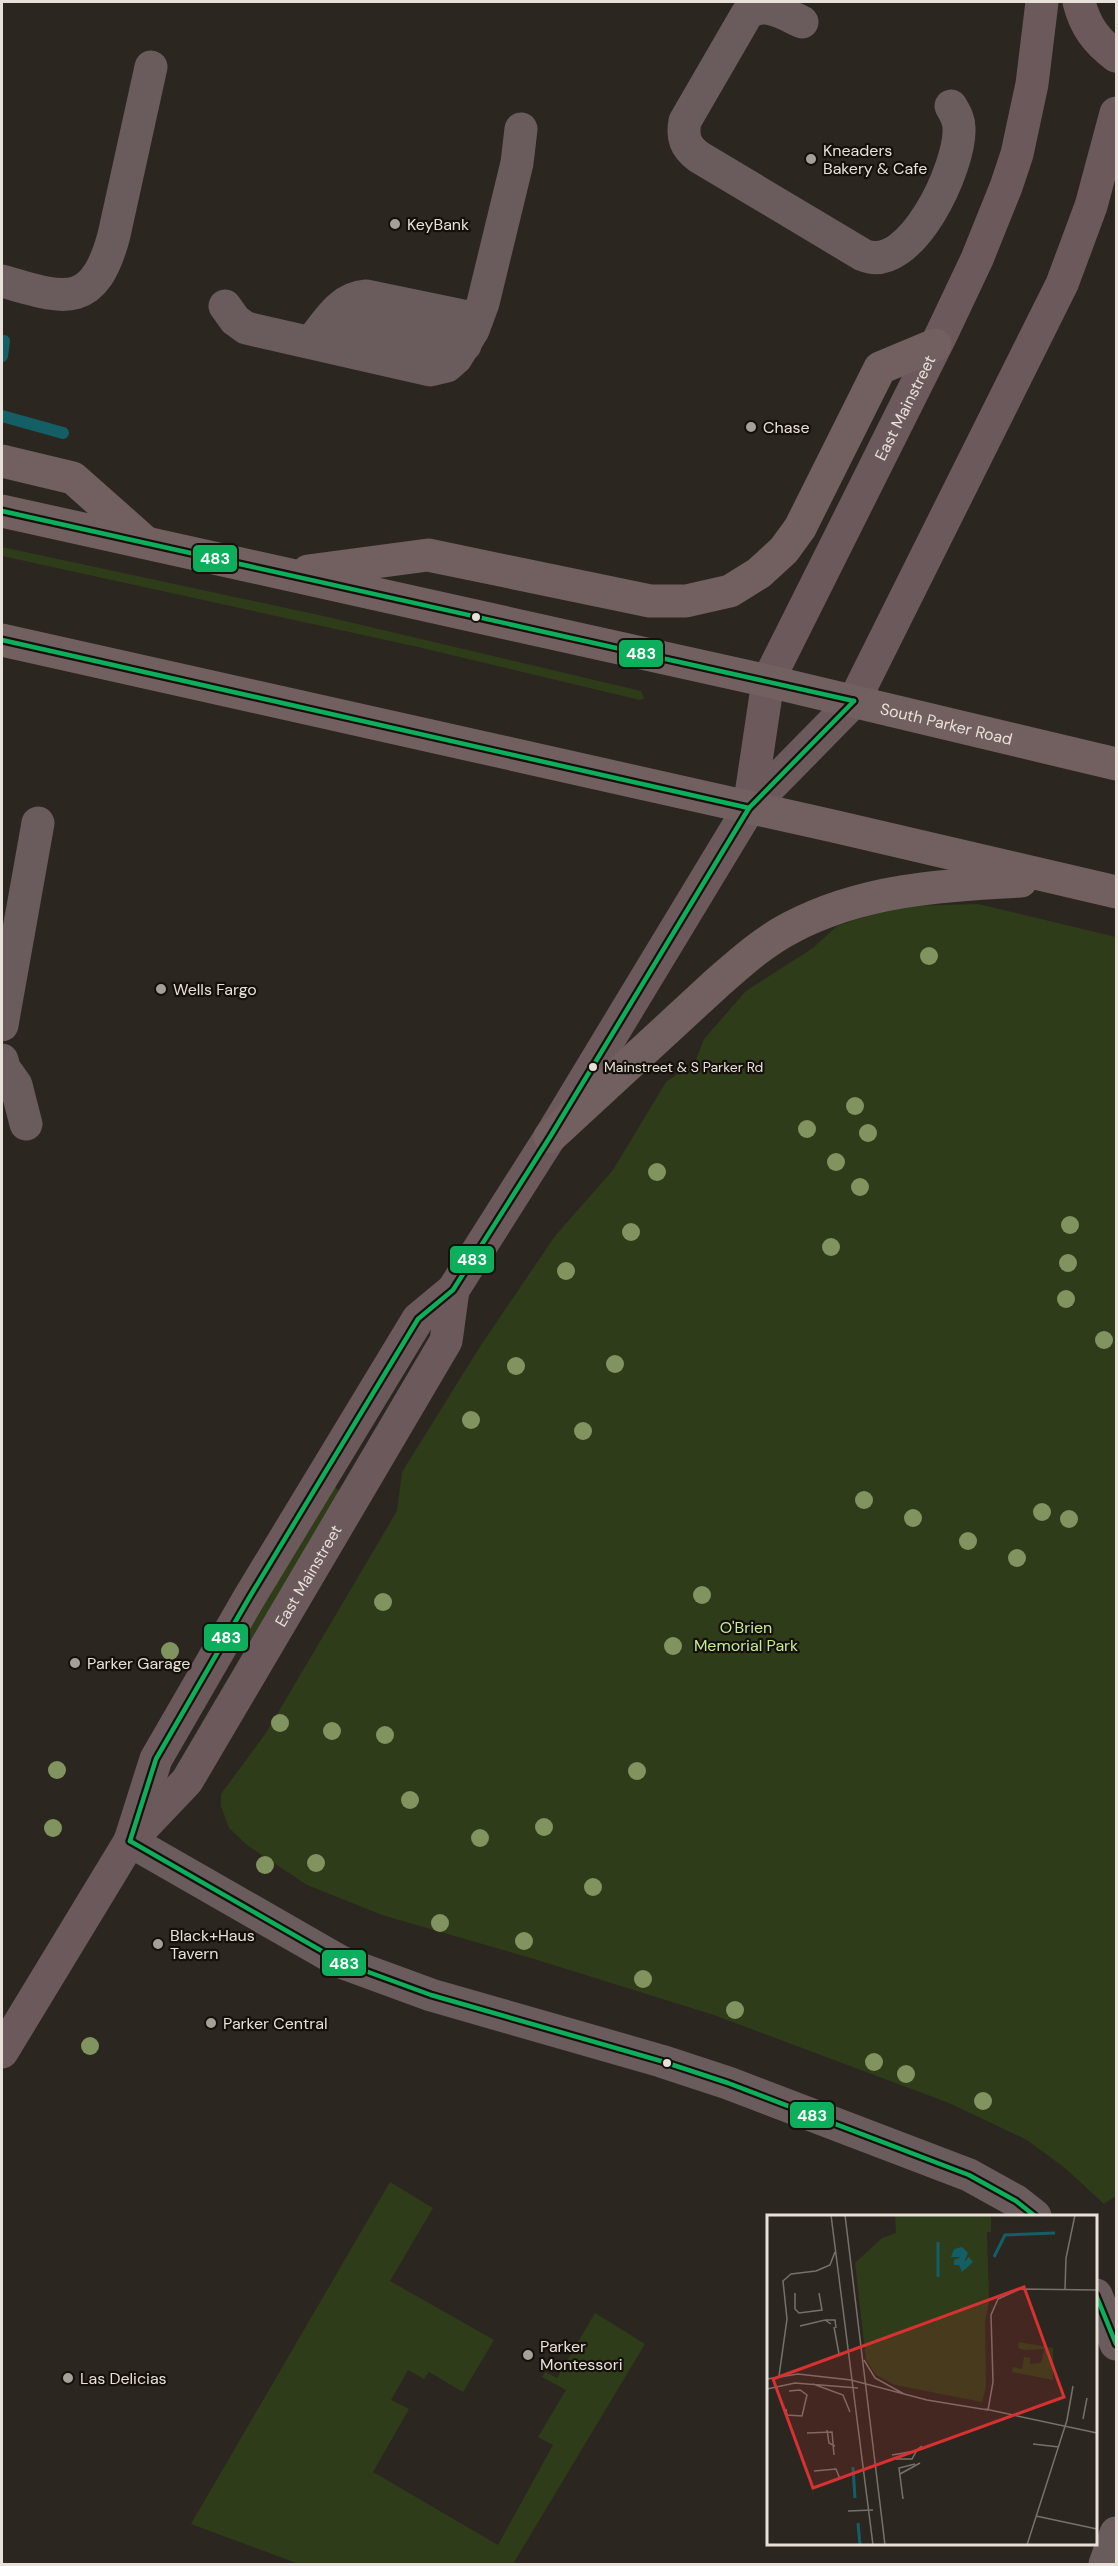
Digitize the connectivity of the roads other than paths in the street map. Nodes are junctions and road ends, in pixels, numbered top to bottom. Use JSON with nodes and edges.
{"nodes":[{"id":1,"x":1042,"y":2,"type":"edge"},
{"id":2,"x":1079,"y":2,"type":"edge"},
{"id":3,"x":802,"y":22,"type":"dead end"},
{"id":4,"x":1116,"y":56,"type":"edge"},
{"id":5,"x":151,"y":67,"type":"dead end"},
{"id":6,"x":951,"y":106,"type":"dead end"},
{"id":7,"x":1116,"y":113,"type":"edge"},
{"id":8,"x":521,"y":129,"type":"dead end"},
{"id":9,"x":2,"y":281,"type":"edge"},
{"id":10,"x":225,"y":306,"type":"dead end"},
{"id":11,"x":319,"y":332,"type":"junction"},
{"id":12,"x":471,"y":332,"type":"junction"},
{"id":13,"x":935,"y":345,"type":"junction"},
{"id":14,"x":2,"y":461,"type":"edge"},
{"id":15,"x":2,"y":511,"type":"edge"},
{"id":16,"x":146,"y":542,"type":"junction"},
{"id":17,"x":285,"y":574,"type":"junction"},
{"id":18,"x":2,"y":640,"type":"edge"},
{"id":19,"x":768,"y":681,"type":"junction"},
{"id":20,"x":854,"y":701,"type":"junction"},
{"id":21,"x":1116,"y":764,"type":"edge"},
{"id":22,"x":749,"y":808,"type":"junction"},
{"id":23,"x":38,"y":823,"type":"dead end"},
{"id":24,"x":1058,"y":879,"type":"junction"},
{"id":25,"x":1116,"y":892,"type":"edge"},
{"id":26,"x":2,"y":1025,"type":"edge"},
{"id":27,"x":2,"y":1065,"type":"edge"},
{"id":28,"x":26,"y":1124,"type":"dead end"},
{"id":29,"x":550,"y":1137,"type":"junction"},
{"id":30,"x":130,"y":1841,"type":"junction"},
{"id":31,"x":2,"y":2052,"type":"edge"},
{"id":32,"x":1033,"y":2215,"type":"edge"},
{"id":33,"x":1097,"y":2300,"type":"edge"},
{"id":34,"x":1116,"y":2344,"type":"edge"},
{"id":35,"x":1116,"y":2533,"type":"edge"},
{"id":36,"x":1105,"y":2565,"type":"edge"}],
"edges":[{"from":1,"to":13,"type":"main road","name":"East Mainstreet"},
{"from":2,"to":4,"type":"main road"},
{"from":3,"to":6,"type":"street"},
{"from":5,"to":9,"type":"street"},
{"from":7,"to":20,"type":"main road","name":"East Mainstreet"},
{"from":8,"to":12,"type":"street"},
{"from":10,"to":11,"type":"street"},
{"from":11,"to":12,"type":"street"},
{"from":11,"to":12,"type":"street"},
{"from":13,"to":17,"type":"highway"},
{"from":13,"to":19,"type":"main road","name":"East Mainstreet"},
{"from":14,"to":16,"type":"highway"},
{"from":15,"to":16,"type":"highway","name":"South Parker Road"},
{"from":16,"to":17,"type":"highway","name":"South Parker Road"},
{"from":17,"to":19,"type":"highway","name":"South Parker Road"},
{"from":18,"to":22,"type":"highway"},
{"from":19,"to":20,"type":"highway","name":"South Parker Road"},
{"from":19,"to":22,"type":"main road","name":"East Mainstreet"},
{"from":20,"to":21,"type":"highway","name":"South Parker Road"},
{"from":20,"to":22,"type":"main road","name":"East Mainstreet"},
{"from":22,"to":24,"type":"highway"},
{"from":22,"to":29,"type":"main road","name":"East Mainstreet"},
{"from":23,"to":26,"type":"street"},
{"from":24,"to":25,"type":"highway"},
{"from":24,"to":29,"type":"highway"},
{"from":27,"to":28,"type":"street"},
{"from":29,"to":30,"type":"main road","name":"East Mainstreet"},
{"from":30,"to":31,"type":"main road","name":"East Mainstreet"},
{"from":30,"to":32,"type":"street"},
{"from":33,"to":34,"type":"street"},
{"from":35,"to":36,"type":"street"}]}
